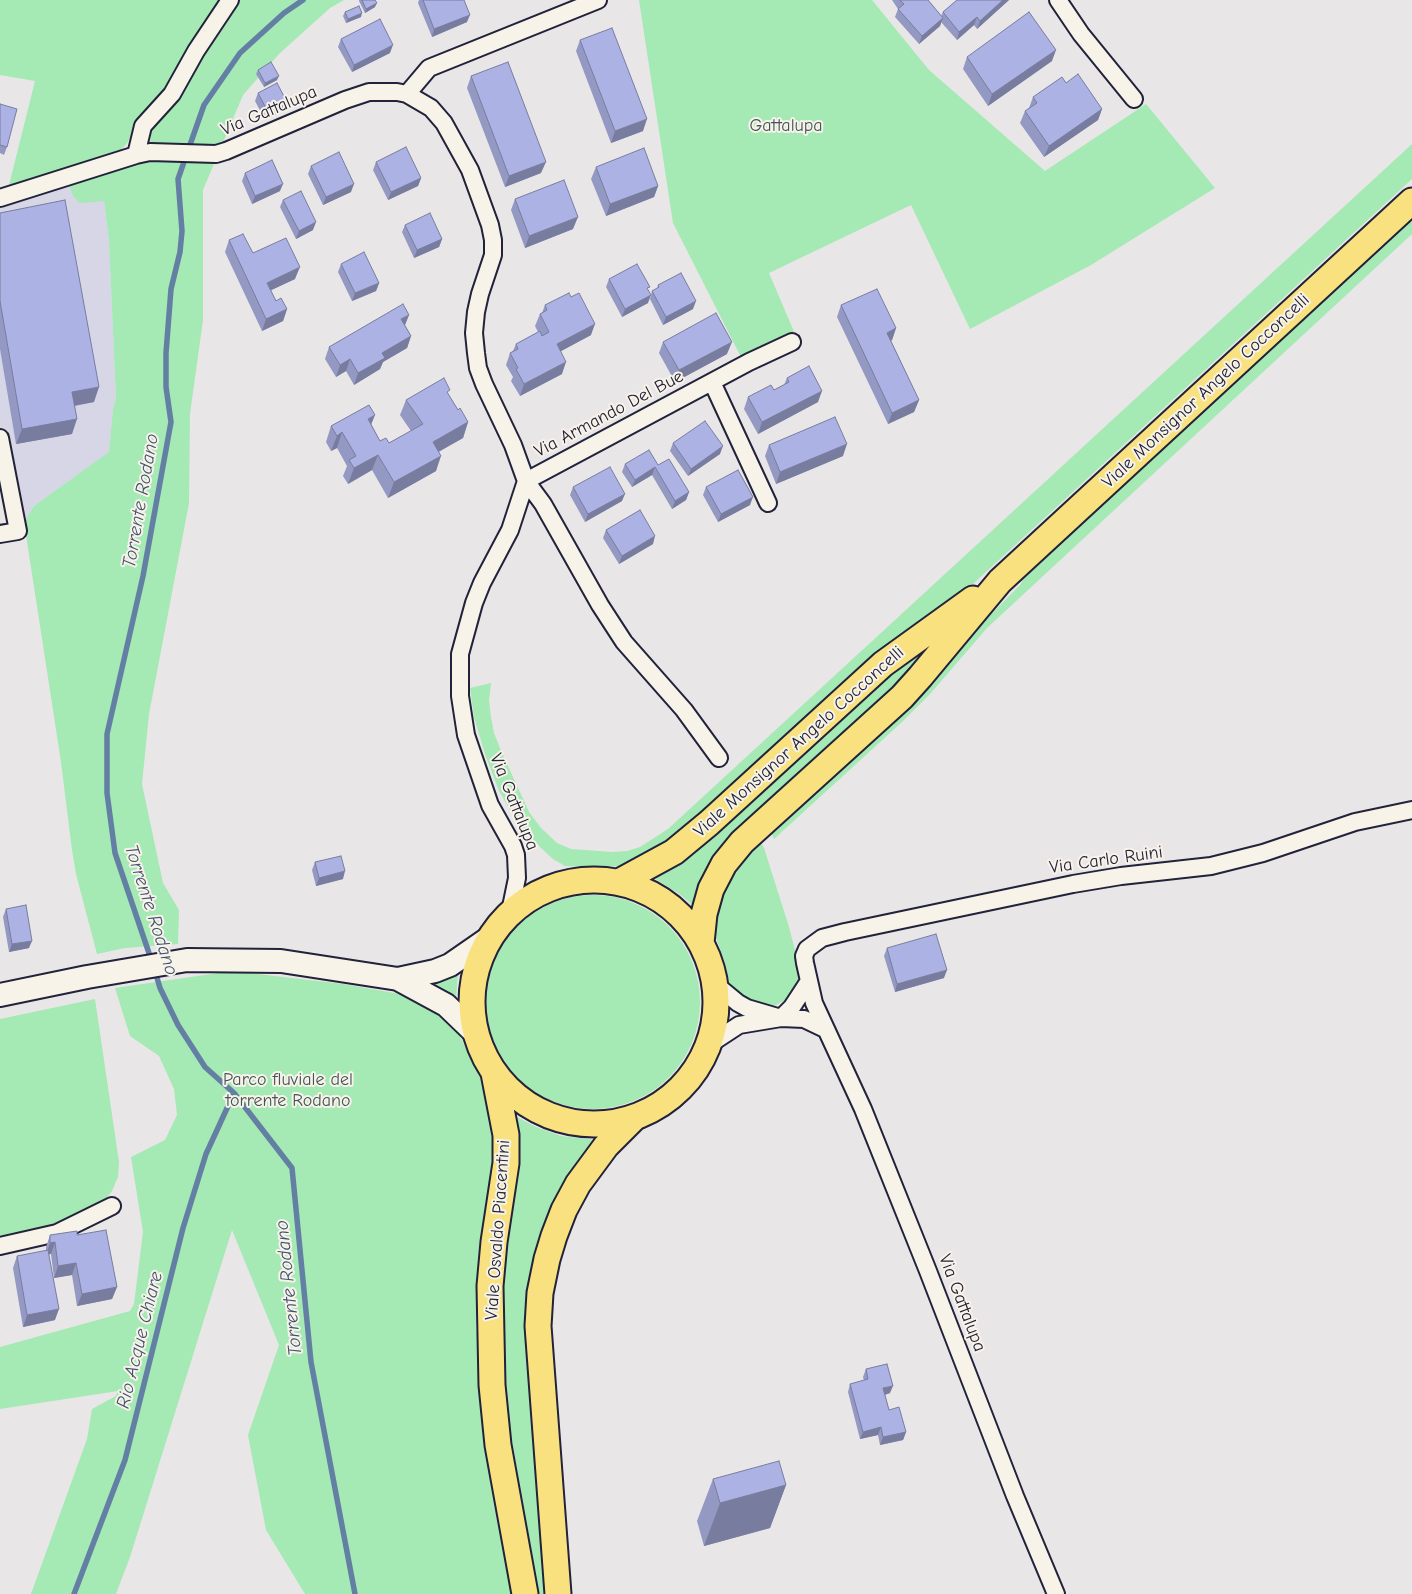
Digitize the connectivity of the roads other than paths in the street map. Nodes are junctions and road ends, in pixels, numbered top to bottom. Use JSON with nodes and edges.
{"nodes":[{"id":1,"x":230,"y":0,"type":"edge"},
{"id":2,"x":598,"y":0,"type":"edge"},
{"id":3,"x":1058,"y":0,"type":"edge"},
{"id":4,"x":407,"y":94,"type":"junction"},
{"id":5,"x":1134,"y":99,"type":"dead end"},
{"id":6,"x":143,"y":153,"type":"junction"},
{"id":7,"x":0,"y":198,"type":"edge"},
{"id":8,"x":1412,"y":201,"type":"edge"},
{"id":9,"x":792,"y":342,"type":"dead end"},
{"id":10,"x":712,"y":382,"type":"junction"},
{"id":11,"x":0,"y":438,"type":"edge"},
{"id":12,"x":526,"y":481,"type":"junction"},
{"id":13,"x":768,"y":503,"type":"dead end"},
{"id":14,"x":0,"y":534,"type":"edge"},
{"id":15,"x":1000,"y":580,"type":"junction"},
{"id":16,"x":720,"y":758,"type":"dead end"},
{"id":17,"x":1412,"y":810,"type":"edge"},
{"id":18,"x":619,"y":882,"type":"junction"},
{"id":19,"x":510,"y":912,"type":"junction"},
{"id":20,"x":489,"y":938,"type":"junction"},
{"id":21,"x":701,"y":943,"type":"junction"},
{"id":22,"x":807,"y":949,"type":"joint"},
{"id":23,"x":398,"y":979,"type":"junction"},
{"id":24,"x":809,"y":980,"type":"junction"},
{"id":25,"x":715,"y":984,"type":"junction"},
{"id":26,"x":0,"y":995,"type":"edge"},
{"id":27,"x":781,"y":1018,"type":"junction"},
{"id":28,"x":826,"y":1029,"type":"junction"},
{"id":29,"x":474,"y":1032,"type":"junction"},
{"id":30,"x":708,"y":1046,"type":"junction"},
{"id":31,"x":494,"y":1073,"type":"junction"},
{"id":32,"x":634,"y":1118,"type":"junction"},
{"id":33,"x":112,"y":1206,"type":"dead end"},
{"id":34,"x":0,"y":1246,"type":"edge"},
{"id":35,"x":525,"y":1594,"type":"edge"},
{"id":36,"x":558,"y":1594,"type":"edge"},
{"id":37,"x":1056,"y":1594,"type":"edge"}],
"edges":[{"from":1,"to":6,"type":"street"},
{"from":2,"to":4,"type":"street"},
{"from":3,"to":5,"type":"street"},
{"from":4,"to":6,"type":"street","name":"Via Gattalupa"},
{"from":4,"to":12,"type":"street","name":"Via Gattalupa"},
{"from":6,"to":7,"type":"street","name":"Via Gattalupa"},
{"from":8,"to":15,"type":"main road","name":"Viale Monsignor Angelo Cocconcelli"},
{"from":9,"to":10,"type":"street","name":"Via Armando Del Bue"},
{"from":10,"to":12,"type":"street","name":"Via Armando Del Bue"},
{"from":10,"to":13,"type":"street","name":"Via Armando Del Bue"},
{"from":11,"to":14,"type":"street"},
{"from":12,"to":16,"type":"street","name":"Via Gattalupa"},
{"from":12,"to":19,"type":"street","name":"Via Gattalupa"},
{"from":15,"to":18,"type":"main road","name":"Viale Monsignor Angelo Cocconcelli"},
{"from":15,"to":21,"type":"main road","name":"Viale Monsignor Angelo Cocconcelli"},
{"from":17,"to":22,"type":"street","name":"Via Carlo Ruini"},
{"from":18,"to":19,"type":"main road"},
{"from":18,"to":21,"type":"main road"},
{"from":19,"to":20,"type":"main road"},
{"from":20,"to":23,"type":"main road"},
{"from":20,"to":29,"type":"main road"},
{"from":21,"to":25,"type":"main road"},
{"from":22,"to":24,"type":"street","name":"Via Gattalupa"},
{"from":23,"to":26,"type":"main road"},
{"from":23,"to":29,"type":"main road"},
{"from":24,"to":27,"type":"street"},
{"from":24,"to":28,"type":"street","name":"Via Gattalupa"},
{"from":25,"to":27,"type":"street"},
{"from":25,"to":30,"type":"main road"},
{"from":27,"to":28,"type":"street"},
{"from":27,"to":30,"type":"street"},
{"from":28,"to":37,"type":"street","name":"Via Gattalupa"},
{"from":29,"to":31,"type":"main road"},
{"from":30,"to":32,"type":"main road"},
{"from":31,"to":32,"type":"main road"},
{"from":31,"to":35,"type":"main road","name":"Viale Osvaldo Piacentini"},
{"from":32,"to":36,"type":"main road"},
{"from":33,"to":34,"type":"street"}]}
